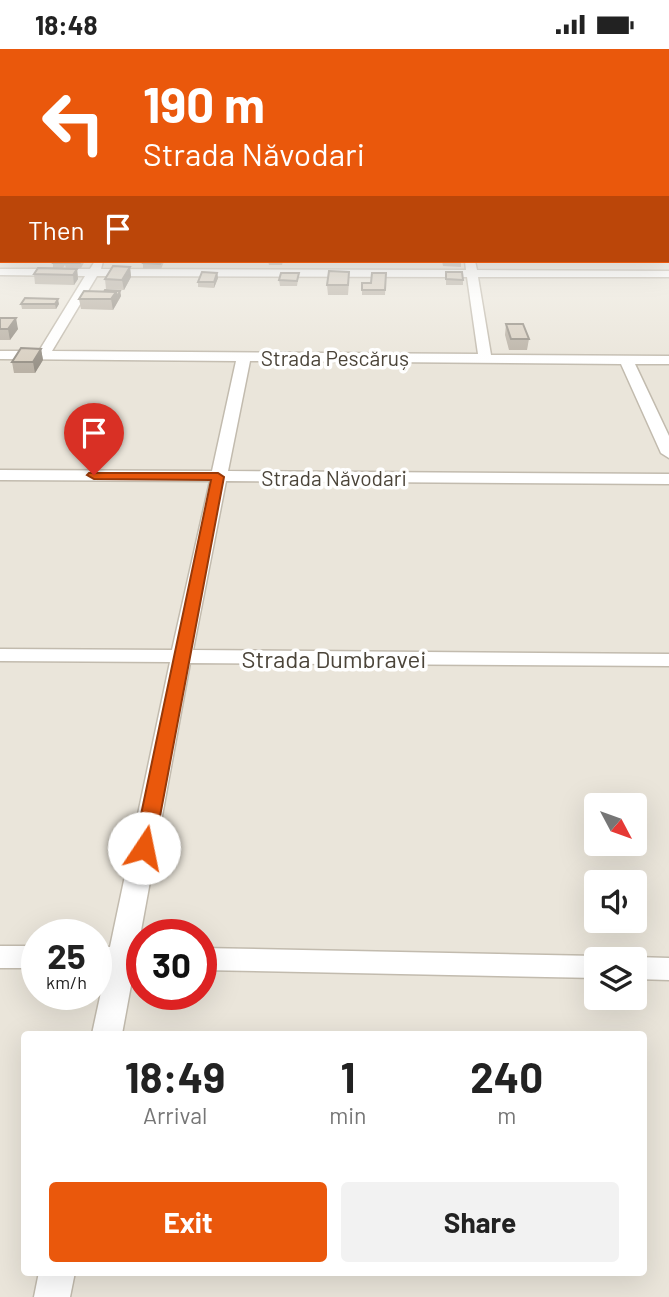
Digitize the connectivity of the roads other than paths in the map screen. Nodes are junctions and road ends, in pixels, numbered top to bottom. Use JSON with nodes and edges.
{"nodes":[{"id":1,"x":97,"y":267,"type":"edge"},
{"id":2,"x":471,"y":267,"type":"edge"},
{"id":3,"x":0,"y":272,"type":"edge"},
{"id":4,"x":669,"y":274,"type":"edge"},
{"id":5,"x":0,"y":355,"type":"edge"},
{"id":6,"x":43,"y":355,"type":"junction"},
{"id":7,"x":244,"y":357,"type":"junction"},
{"id":8,"x":485,"y":358,"type":"junction"},
{"id":9,"x":626,"y":360,"type":"junction"},
{"id":10,"x":669,"y":360,"type":"edge"},
{"id":11,"x":669,"y":453,"type":"edge"},
{"id":12,"x":0,"y":475,"type":"edge"},
{"id":13,"x":218,"y":477,"type":"junction"},
{"id":14,"x":669,"y":479,"type":"edge"},
{"id":15,"x":0,"y":655,"type":"edge"},
{"id":16,"x":181,"y":657,"type":"junction"},
{"id":17,"x":669,"y":660,"type":"edge"},
{"id":18,"x":0,"y":957,"type":"edge"},
{"id":19,"x":21,"y":957,"type":"edge"},
{"id":20,"x":120,"y":958,"type":"edge"},
{"id":21,"x":217,"y":959,"type":"edge"},
{"id":22,"x":584,"y":967,"type":"edge"},
{"id":23,"x":647,"y":968,"type":"edge"},
{"id":24,"x":669,"y":969,"type":"edge"},
{"id":25,"x":108,"y":1031,"type":"edge"},
{"id":26,"x":56,"y":1276,"type":"edge"},
{"id":27,"x":52,"y":1297,"type":"edge"}],
"edges":[{"from":1,"to":2,"type":"street"},
{"from":1,"to":3,"type":"street"},
{"from":1,"to":6,"type":"street"},
{"from":2,"to":4,"type":"street"},
{"from":2,"to":8,"type":"street"},
{"from":5,"to":6,"type":"street","name":"Strada Pescăruș"},
{"from":6,"to":7,"type":"street","name":"Strada Pescăruș"},
{"from":7,"to":8,"type":"street","name":"Strada Pescăruș"},
{"from":7,"to":13,"type":"street"},
{"from":8,"to":9,"type":"street","name":"Strada Pescăruș"},
{"from":9,"to":10,"type":"street","name":"Strada Pescăruș"},
{"from":9,"to":11,"type":"street"},
{"from":12,"to":13,"type":"street","name":"Strada Năvodari"},
{"from":13,"to":14,"type":"street","name":"Strada Năvodari"},
{"from":13,"to":16,"type":"street"},
{"from":15,"to":16,"type":"street","name":"Strada Dumbravei"},
{"from":16,"to":17,"type":"street","name":"Strada Dumbravei"},
{"from":16,"to":20,"type":"street"},
{"from":18,"to":19,"type":"street"},
{"from":20,"to":25,"type":"street"},
{"from":21,"to":22,"type":"street"},
{"from":23,"to":24,"type":"street"},
{"from":26,"to":27,"type":"street"}]}
